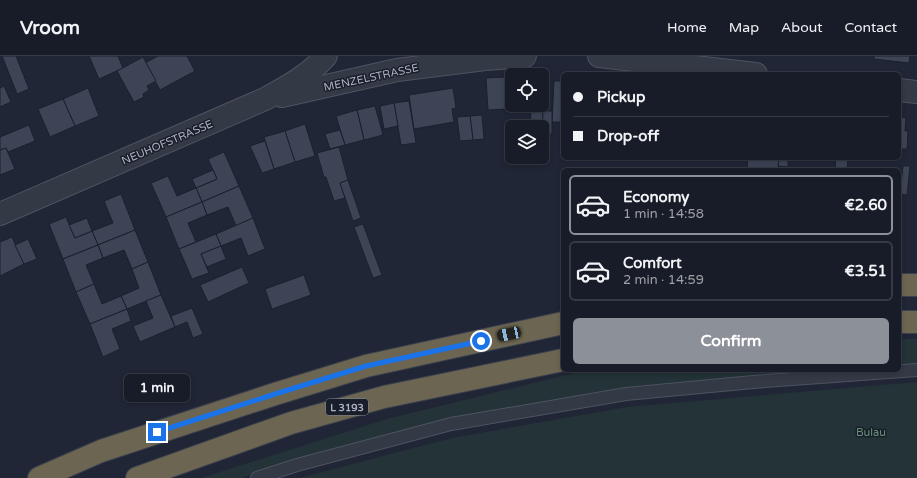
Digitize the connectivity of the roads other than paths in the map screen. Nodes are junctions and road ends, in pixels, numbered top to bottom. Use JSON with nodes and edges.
{"nodes":[{"id":1,"x":326,"y":56,"type":"edge"},
{"id":2,"x":525,"y":56,"type":"edge"},
{"id":3,"x":599,"y":56,"type":"edge"},
{"id":4,"x":739,"y":72,"type":"edge"},
{"id":5,"x":901,"y":90,"type":"edge"},
{"id":6,"x":917,"y":92,"type":"edge"},
{"id":7,"x":265,"y":99,"type":"junction"},
{"id":8,"x":0,"y":214,"type":"edge"},
{"id":9,"x":901,"y":285,"type":"edge"},
{"id":10,"x":917,"y":285,"type":"edge"},
{"id":11,"x":901,"y":322,"type":"edge"},
{"id":12,"x":917,"y":322,"type":"edge"},
{"id":13,"x":561,"y":323,"type":"edge"},
{"id":14,"x":561,"y":360,"type":"edge"},
{"id":15,"x":917,"y":370,"type":"edge"},
{"id":16,"x":901,"y":371,"type":"edge"},
{"id":17,"x":890,"y":372,"type":"edge"},
{"id":18,"x":39,"y":478,"type":"edge"},
{"id":19,"x":137,"y":478,"type":"edge"},
{"id":20,"x":257,"y":478,"type":"edge"}],
"edges":[{"from":1,"to":7,"type":"street","name":"NEUHOFSTRASSE"},
{"from":2,"to":7,"type":"street","name":"MENZELSTRASSE"},
{"from":3,"to":4,"type":"street"},
{"from":5,"to":6,"type":"street"},
{"from":7,"to":8,"type":"street","name":"NEUHOFSTRASSE"},
{"from":9,"to":10,"type":"highway"},
{"from":11,"to":12,"type":"highway"},
{"from":13,"to":18,"type":"highway"},
{"from":14,"to":19,"type":"highway","number":"L 3193"},
{"from":15,"to":16,"type":"lane"},
{"from":17,"to":20,"type":"lane"}]}
